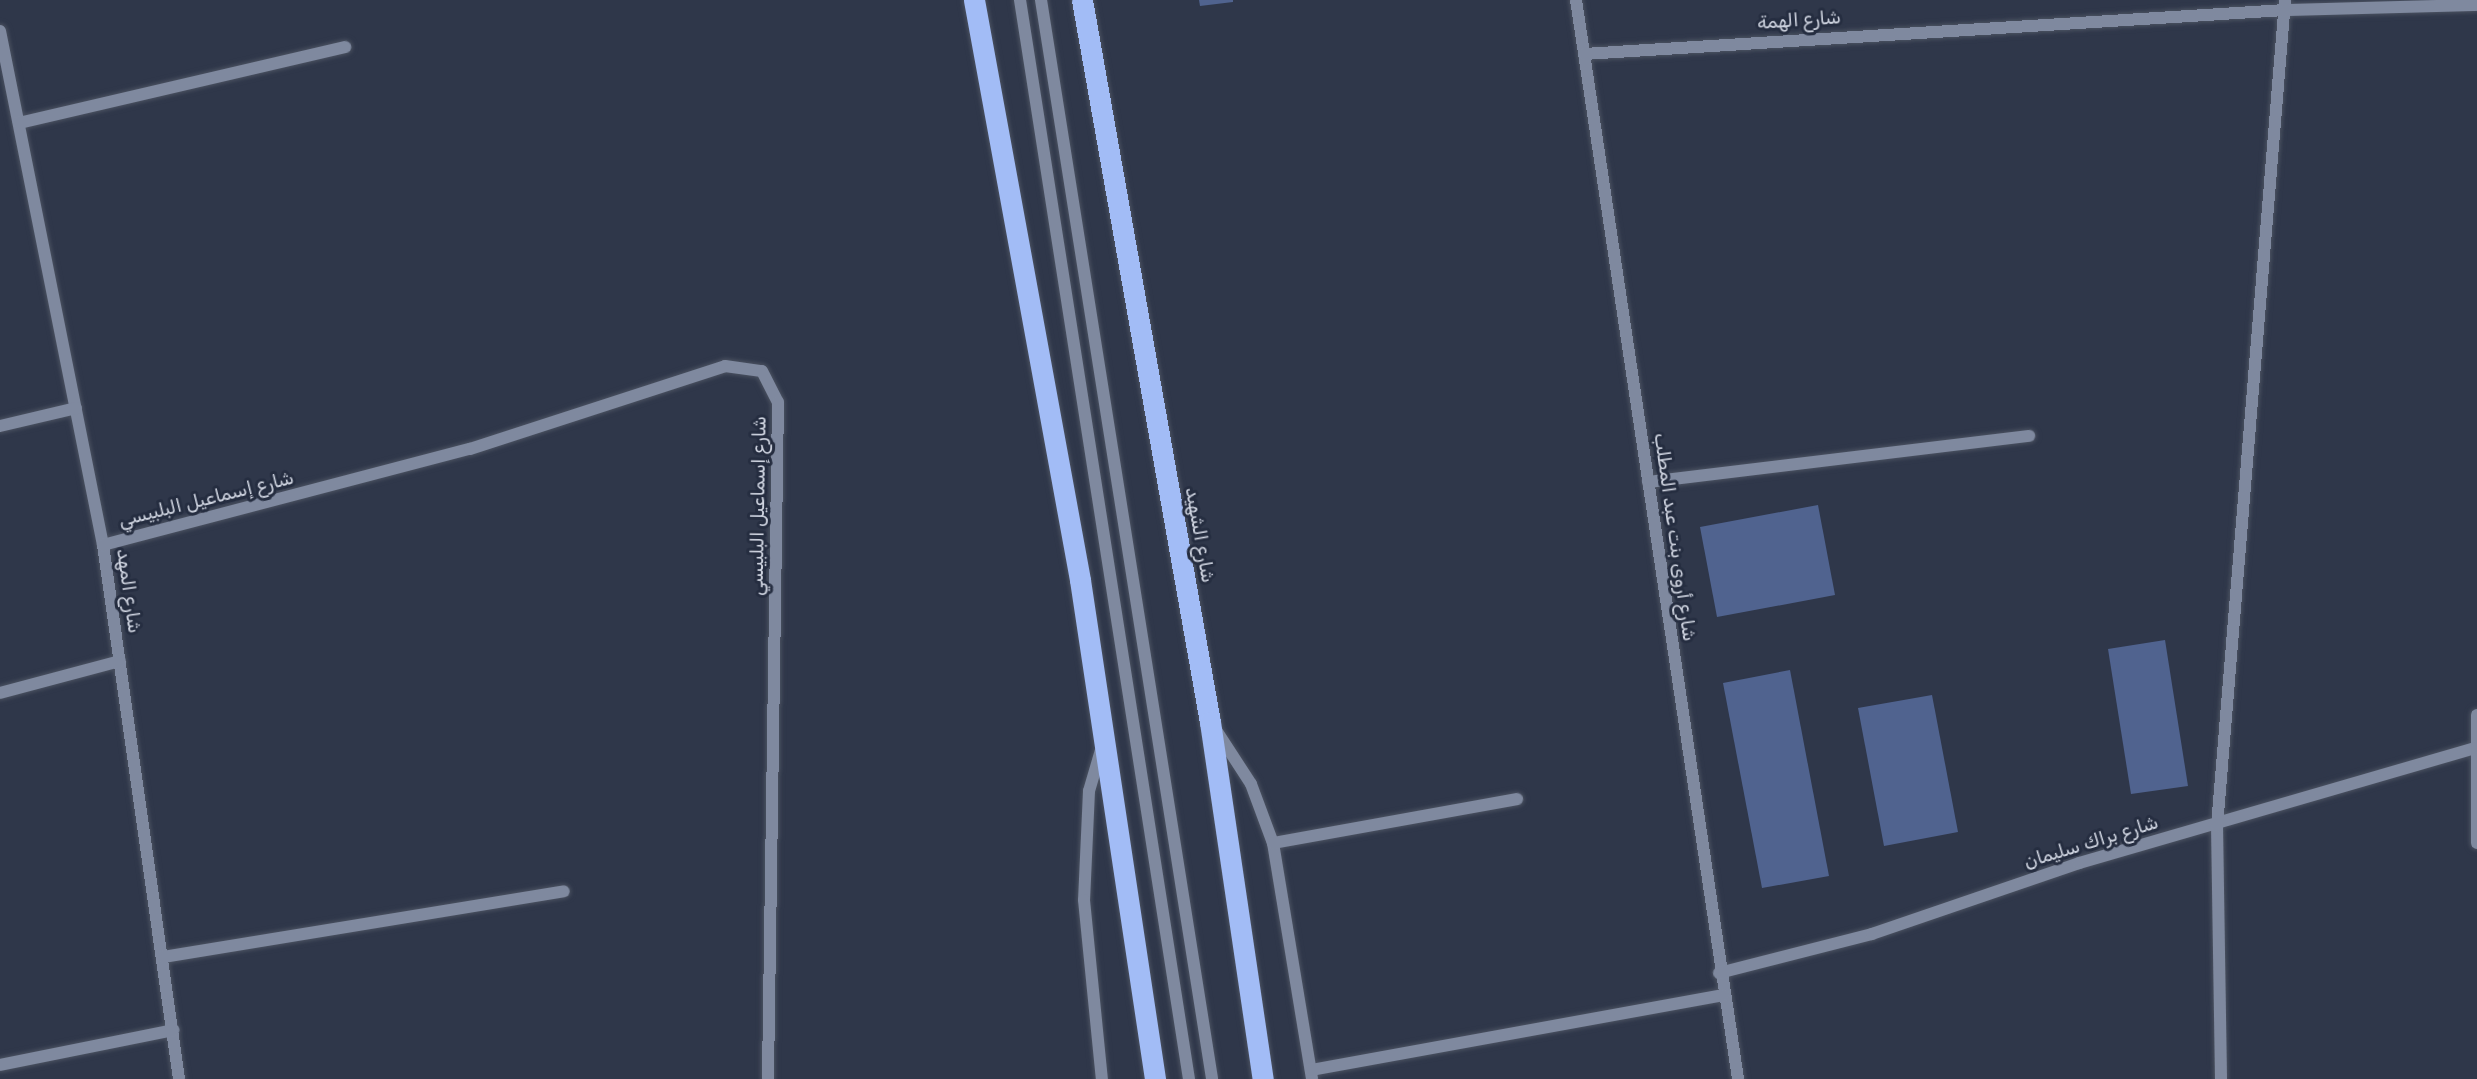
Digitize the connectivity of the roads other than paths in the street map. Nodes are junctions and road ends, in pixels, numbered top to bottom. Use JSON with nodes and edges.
{"nodes":[{"id":1,"x":974,"y":0,"type":"edge"},
{"id":2,"x":1020,"y":0,"type":"edge"},
{"id":3,"x":1041,"y":0,"type":"edge"},
{"id":4,"x":1082,"y":0,"type":"edge"},
{"id":5,"x":1576,"y":0,"type":"edge"},
{"id":6,"x":2285,"y":5,"type":"edge"},
{"id":7,"x":2477,"y":5,"type":"edge"},
{"id":8,"x":0,"y":31,"type":"edge"},
{"id":9,"x":345,"y":47,"type":"dead end"},
{"id":10,"x":1584,"y":54,"type":"junction"},
{"id":11,"x":6,"y":85,"type":"edge"},
{"id":12,"x":19,"y":124,"type":"junction"},
{"id":13,"x":76,"y":408,"type":"junction"},
{"id":14,"x":0,"y":426,"type":"edge"},
{"id":15,"x":2029,"y":436,"type":"dead end"},
{"id":16,"x":1648,"y":482,"type":"junction"},
{"id":17,"x":103,"y":545,"type":"junction"},
{"id":18,"x":120,"y":661,"type":"junction"},
{"id":19,"x":0,"y":693,"type":"edge"},
{"id":20,"x":2477,"y":715,"type":"edge"},
{"id":21,"x":1210,"y":722,"type":"junction"},
{"id":22,"x":1105,"y":736,"type":"junction"},
{"id":23,"x":2474,"y":748,"type":"junction"},
{"id":24,"x":1517,"y":799,"type":"dead end"},
{"id":25,"x":2217,"y":826,"type":"junction"},
{"id":26,"x":1273,"y":843,"type":"junction"},
{"id":27,"x":2477,"y":843,"type":"edge"},
{"id":28,"x":564,"y":891,"type":"dead end"},
{"id":29,"x":163,"y":957,"type":"junction"},
{"id":30,"x":1719,"y":972,"type":"junction"},
{"id":31,"x":1723,"y":995,"type":"junction"},
{"id":32,"x":173,"y":1030,"type":"junction"},
{"id":33,"x":0,"y":1065,"type":"edge"},
{"id":34,"x":1311,"y":1074,"type":"edge"},
{"id":35,"x":179,"y":1079,"type":"edge"},
{"id":36,"x":768,"y":1079,"type":"edge"},
{"id":37,"x":1102,"y":1079,"type":"edge"},
{"id":38,"x":1155,"y":1079,"type":"edge"},
{"id":39,"x":1189,"y":1079,"type":"edge"},
{"id":40,"x":1212,"y":1079,"type":"edge"},
{"id":41,"x":1263,"y":1079,"type":"edge"},
{"id":42,"x":1738,"y":1079,"type":"edge"},
{"id":43,"x":2221,"y":1079,"type":"edge"}],
"edges":[{"from":1,"to":22,"type":"highway"},
{"from":2,"to":39,"type":"street"},
{"from":3,"to":40,"type":"street"},
{"from":4,"to":21,"type":"highway","name":"شارع الشهيد"},
{"from":5,"to":10,"type":"street","name":"شارع أروى بنت عبد المطلب"},
{"from":6,"to":7,"type":"street","name":"شارع الهمة"},
{"from":6,"to":10,"type":"street","name":"شارع الهمة"},
{"from":6,"to":25,"type":"street"},
{"from":8,"to":11,"type":"street","name":"شارع المهد"},
{"from":9,"to":12,"type":"street"},
{"from":10,"to":16,"type":"street","name":"شارع أروى بنت عبد المطلب"},
{"from":11,"to":12,"type":"street","name":"شارع المهد"},
{"from":12,"to":13,"type":"street","name":"شارع المهد"},
{"from":13,"to":14,"type":"street"},
{"from":13,"to":17,"type":"street","name":"شارع المهد"},
{"from":15,"to":16,"type":"street"},
{"from":16,"to":30,"type":"street","name":"شارع أروى بنت عبد المطلب"},
{"from":17,"to":18,"type":"street","name":"شارع المهد"},
{"from":17,"to":36,"type":"street","name":"شارع إسماعيل البلبيسي"},
{"from":18,"to":19,"type":"street"},
{"from":18,"to":29,"type":"street","name":"شارع المهد"},
{"from":20,"to":23,"type":"street"},
{"from":21,"to":26,"type":"street"},
{"from":21,"to":41,"type":"highway","name":"شارع الشهيد"},
{"from":22,"to":37,"type":"street"},
{"from":22,"to":38,"type":"highway"},
{"from":23,"to":25,"type":"street","name":"شارع براك سليمان"},
{"from":23,"to":27,"type":"street"},
{"from":24,"to":26,"type":"street"},
{"from":25,"to":30,"type":"street","name":"شارع براك سليمان"},
{"from":25,"to":43,"type":"street"},
{"from":26,"to":34,"type":"street"},
{"from":28,"to":29,"type":"street"},
{"from":29,"to":32,"type":"street","name":"شارع المهد"},
{"from":30,"to":31,"type":"street","name":"شارع أروى بنت عبد المطلب"},
{"from":31,"to":34,"type":"street"},
{"from":31,"to":42,"type":"street","name":"شارع أروى بنت عبد المطلب"},
{"from":32,"to":33,"type":"street"},
{"from":32,"to":35,"type":"street","name":"شارع المهد"}]}
